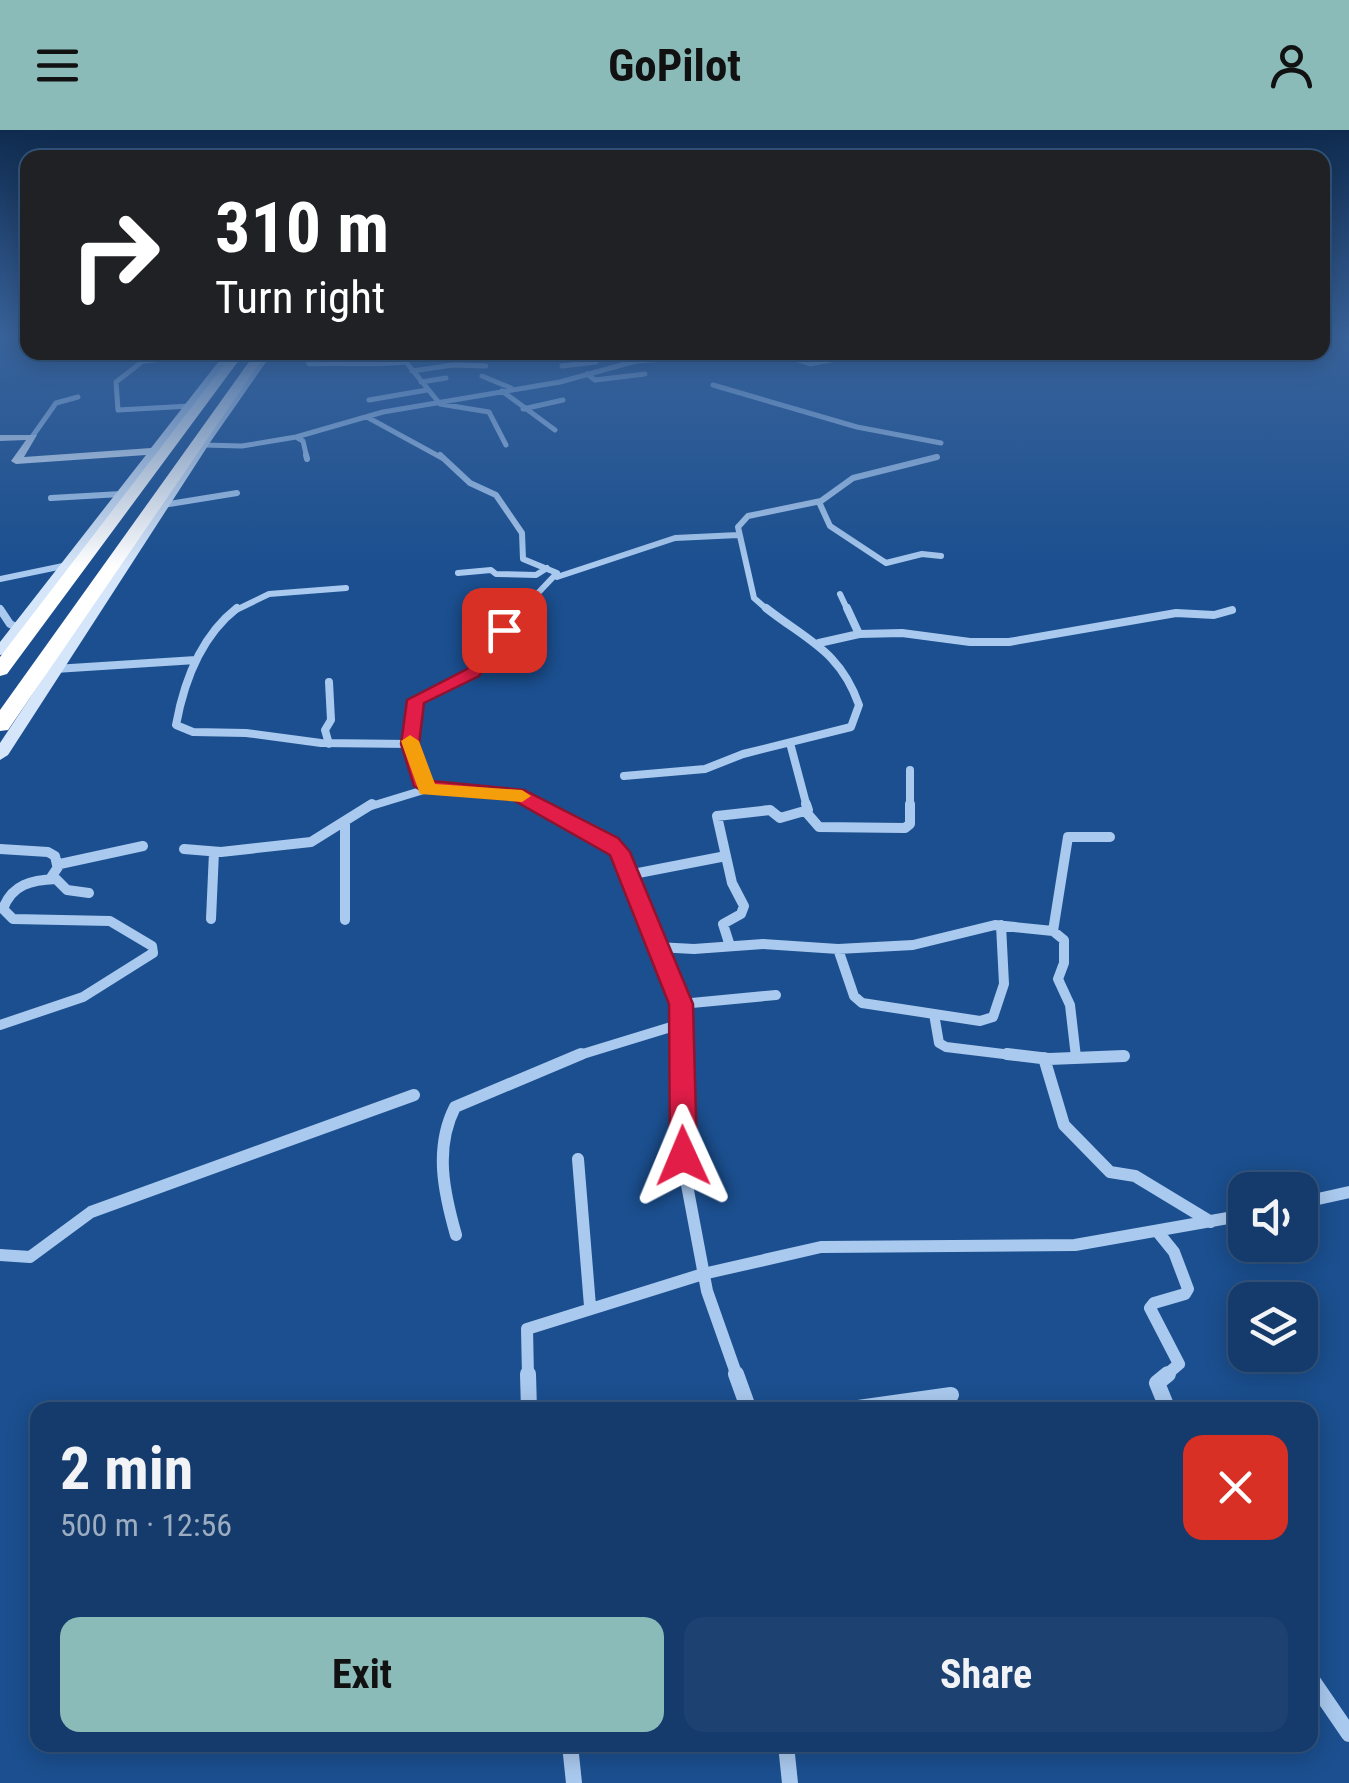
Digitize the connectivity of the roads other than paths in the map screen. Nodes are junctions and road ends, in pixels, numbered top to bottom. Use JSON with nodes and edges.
{"nodes":[{"id":1,"x":48,"y":414,"type":"edge"},
{"id":2,"x":184,"y":414,"type":"edge"},
{"id":3,"x":193,"y":414,"type":"edge"},
{"id":4,"x":217,"y":414,"type":"edge"},
{"id":5,"x":224,"y":414,"type":"edge"},
{"id":6,"x":378,"y":414,"type":"edge"},
{"id":7,"x":489,"y":414,"type":"edge"},
{"id":8,"x":531,"y":414,"type":"edge"},
{"id":9,"x":813,"y":414,"type":"edge"},
{"id":10,"x":367,"y":417,"type":"junction"},
{"id":11,"x":555,"y":430,"type":"dead end"},
{"id":12,"x":32,"y":436,"type":"junction"},
{"id":13,"x":296,"y":437,"type":"junction"},
{"id":14,"x":0,"y":438,"type":"edge"},
{"id":15,"x":940,"y":443,"type":"dead end"},
{"id":16,"x":204,"y":444,"type":"junction"},
{"id":17,"x":506,"y":444,"type":"dead end"},
{"id":18,"x":155,"y":451,"type":"junction"},
{"id":19,"x":937,"y":456,"type":"dead end"},
{"id":20,"x":307,"y":459,"type":"dead end"},
{"id":21,"x":237,"y":493,"type":"dead end"},
{"id":22,"x":121,"y":494,"type":"junction"},
{"id":23,"x":51,"y":498,"type":"dead end"},
{"id":24,"x":819,"y":502,"type":"junction"},
{"id":25,"x":163,"y":505,"type":"junction"},
{"id":26,"x":738,"y":534,"type":"junction"},
{"id":27,"x":941,"y":556,"type":"dead end"},
{"id":28,"x":64,"y":566,"type":"junction"},
{"id":29,"x":547,"y":568,"type":"junction"},
{"id":30,"x":458,"y":573,"type":"dead end"},
{"id":31,"x":557,"y":577,"type":"junction"},
{"id":32,"x":0,"y":579,"type":"edge"},
{"id":33,"x":346,"y":588,"type":"dead end"},
{"id":34,"x":840,"y":594,"type":"dead end"},
{"id":35,"x":0,"y":609,"type":"edge"},
{"id":36,"x":1232,"y":610,"type":"dead end"},
{"id":37,"x":18,"y":628,"type":"junction"},
{"id":38,"x":860,"y":634,"type":"junction"},
{"id":39,"x":820,"y":643,"type":"junction"},
{"id":40,"x":0,"y":650,"type":"edge"},
{"id":41,"x":196,"y":660,"type":"junction"},
{"id":42,"x":0,"y":670,"type":"edge"},
{"id":43,"x":55,"y":670,"type":"junction"},
{"id":44,"x":330,"y":682,"type":"dead end"},
{"id":45,"x":0,"y":725,"type":"edge"},
{"id":46,"x":790,"y":743,"type":"junction"},
{"id":47,"x":329,"y":744,"type":"junction"},
{"id":48,"x":410,"y":744,"type":"junction"},
{"id":49,"x":0,"y":755,"type":"edge"},
{"id":50,"x":910,"y":770,"type":"dead end"},
{"id":51,"x":624,"y":776,"type":"dead end"},
{"id":52,"x":427,"y":790,"type":"junction"},
{"id":53,"x":806,"y":812,"type":"junction"},
{"id":54,"x":345,"y":822,"type":"junction"},
{"id":55,"x":1110,"y":837,"type":"dead end"},
{"id":56,"x":143,"y":846,"type":"dead end"},
{"id":57,"x":184,"y":848,"type":"dead end"},
{"id":58,"x":0,"y":850,"type":"edge"},
{"id":59,"x":214,"y":852,"type":"junction"},
{"id":60,"x":726,"y":856,"type":"junction"},
{"id":61,"x":57,"y":865,"type":"junction"},
{"id":62,"x":628,"y":875,"type":"junction"},
{"id":63,"x":50,"y":879,"type":"junction"},
{"id":64,"x":89,"y":894,"type":"dead end"},
{"id":65,"x":2,"y":909,"type":"edge"},
{"id":66,"x":211,"y":919,"type":"dead end"},
{"id":67,"x":345,"y":920,"type":"dead end"},
{"id":68,"x":1001,"y":925,"type":"junction"},
{"id":69,"x":1053,"y":931,"type":"junction"},
{"id":70,"x":730,"y":946,"type":"junction"},
{"id":71,"x":657,"y":947,"type":"junction"},
{"id":72,"x":838,"y":949,"type":"junction"},
{"id":73,"x":776,"y":994,"type":"dead end"},
{"id":74,"x":681,"y":1004,"type":"junction"},
{"id":75,"x":934,"y":1014,"type":"junction"},
{"id":76,"x":684,"y":1023,"type":"junction"},
{"id":77,"x":0,"y":1025,"type":"edge"},
{"id":78,"x":1124,"y":1056,"type":"dead end"},
{"id":79,"x":1044,"y":1058,"type":"junction"},
{"id":80,"x":1076,"y":1058,"type":"junction"},
{"id":81,"x":414,"y":1095,"type":"dead end"},
{"id":82,"x":578,"y":1159,"type":"dead end"},
{"id":83,"x":1349,"y":1193,"type":"edge"},
{"id":84,"x":1318,"y":1199,"type":"edge"},
{"id":85,"x":1228,"y":1218,"type":"edge"},
{"id":86,"x":1211,"y":1222,"type":"junction"},
{"id":87,"x":1157,"y":1231,"type":"junction"},
{"id":88,"x":456,"y":1235,"type":"dead end"},
{"id":89,"x":0,"y":1255,"type":"edge"},
{"id":90,"x":704,"y":1274,"type":"junction"},
{"id":91,"x":590,"y":1306,"type":"junction"},
{"id":92,"x":951,"y":1395,"type":"dead end"},
{"id":93,"x":529,"y":1402,"type":"edge"},
{"id":94,"x":746,"y":1402,"type":"edge"},
{"id":95,"x":901,"y":1402,"type":"edge"},
{"id":96,"x":1165,"y":1402,"type":"edge"},
{"id":97,"x":1318,"y":1689,"type":"edge"},
{"id":98,"x":1349,"y":1734,"type":"edge"},
{"id":99,"x":571,"y":1752,"type":"edge"},
{"id":100,"x":787,"y":1752,"type":"edge"},
{"id":101,"x":574,"y":1783,"type":"edge"},
{"id":102,"x":790,"y":1783,"type":"edge"}],
"edges":[{"from":1,"to":12,"type":"street"},
{"from":2,"to":18,"type":"street"},
{"from":3,"to":42,"type":"highway"},
{"from":4,"to":45,"type":"highway"},
{"from":5,"to":16,"type":"street"},
{"from":6,"to":10,"type":"street"},
{"from":7,"to":17,"type":"street"},
{"from":8,"to":11,"type":"street"},
{"from":9,"to":15,"type":"street"},
{"from":10,"to":13,"type":"street"},
{"from":10,"to":29,"type":"street"},
{"from":12,"to":14,"type":"street"},
{"from":12,"to":18,"type":"street"},
{"from":13,"to":16,"type":"street"},
{"from":13,"to":20,"type":"street"},
{"from":16,"to":25,"type":"street"},
{"from":18,"to":22,"type":"street"},
{"from":19,"to":24,"type":"street"},
{"from":21,"to":25,"type":"street"},
{"from":22,"to":23,"type":"street"},
{"from":22,"to":28,"type":"street"},
{"from":24,"to":26,"type":"street"},
{"from":24,"to":27,"type":"street"},
{"from":25,"to":43,"type":"street"},
{"from":26,"to":31,"type":"street"},
{"from":26,"to":39,"type":"street"},
{"from":28,"to":32,"type":"street"},
{"from":28,"to":37,"type":"street"},
{"from":29,"to":30,"type":"street"},
{"from":29,"to":31,"type":"street"},
{"from":31,"to":48,"type":"street"},
{"from":33,"to":41,"type":"street"},
{"from":34,"to":38,"type":"street"},
{"from":35,"to":37,"type":"street"},
{"from":36,"to":38,"type":"street"},
{"from":37,"to":40,"type":"street"},
{"from":38,"to":39,"type":"street"},
{"from":39,"to":46,"type":"street"},
{"from":41,"to":43,"type":"street"},
{"from":41,"to":47,"type":"street"},
{"from":43,"to":49,"type":"street"},
{"from":44,"to":47,"type":"street"},
{"from":46,"to":51,"type":"street"},
{"from":46,"to":53,"type":"street"},
{"from":47,"to":48,"type":"street"},
{"from":48,"to":52,"type":"street"},
{"from":50,"to":53,"type":"street"},
{"from":52,"to":54,"type":"street"},
{"from":52,"to":62,"type":"street"},
{"from":53,"to":60,"type":"street"},
{"from":54,"to":59,"type":"street"},
{"from":54,"to":67,"type":"street"},
{"from":55,"to":69,"type":"street"},
{"from":56,"to":61,"type":"street"},
{"from":57,"to":59,"type":"street"},
{"from":58,"to":61,"type":"street"},
{"from":59,"to":66,"type":"street"},
{"from":60,"to":62,"type":"street"},
{"from":60,"to":70,"type":"street"},
{"from":61,"to":63,"type":"street"},
{"from":62,"to":71,"type":"street"},
{"from":63,"to":64,"type":"street"},
{"from":63,"to":65,"type":"street"},
{"from":65,"to":77,"type":"street"},
{"from":68,"to":69,"type":"street"},
{"from":68,"to":72,"type":"street"},
{"from":68,"to":75,"type":"street"},
{"from":69,"to":80,"type":"street"},
{"from":70,"to":71,"type":"street"},
{"from":70,"to":72,"type":"street"},
{"from":71,"to":74,"type":"street"},
{"from":72,"to":75,"type":"street"},
{"from":73,"to":74,"type":"street"},
{"from":74,"to":76,"type":"street"},
{"from":75,"to":79,"type":"street"},
{"from":76,"to":88,"type":"street"},
{"from":76,"to":90,"type":"street"},
{"from":78,"to":80,"type":"street"},
{"from":79,"to":80,"type":"street"},
{"from":79,"to":86,"type":"street"},
{"from":81,"to":89,"type":"street"},
{"from":82,"to":91,"type":"street"},
{"from":83,"to":84,"type":"street"},
{"from":85,"to":86,"type":"street"},
{"from":86,"to":87,"type":"street"},
{"from":87,"to":90,"type":"street"},
{"from":87,"to":96,"type":"street"},
{"from":90,"to":91,"type":"street"},
{"from":90,"to":94,"type":"street"},
{"from":91,"to":93,"type":"street"},
{"from":92,"to":95,"type":"street"},
{"from":97,"to":98,"type":"street"},
{"from":99,"to":101,"type":"street"},
{"from":100,"to":102,"type":"street"}]}
